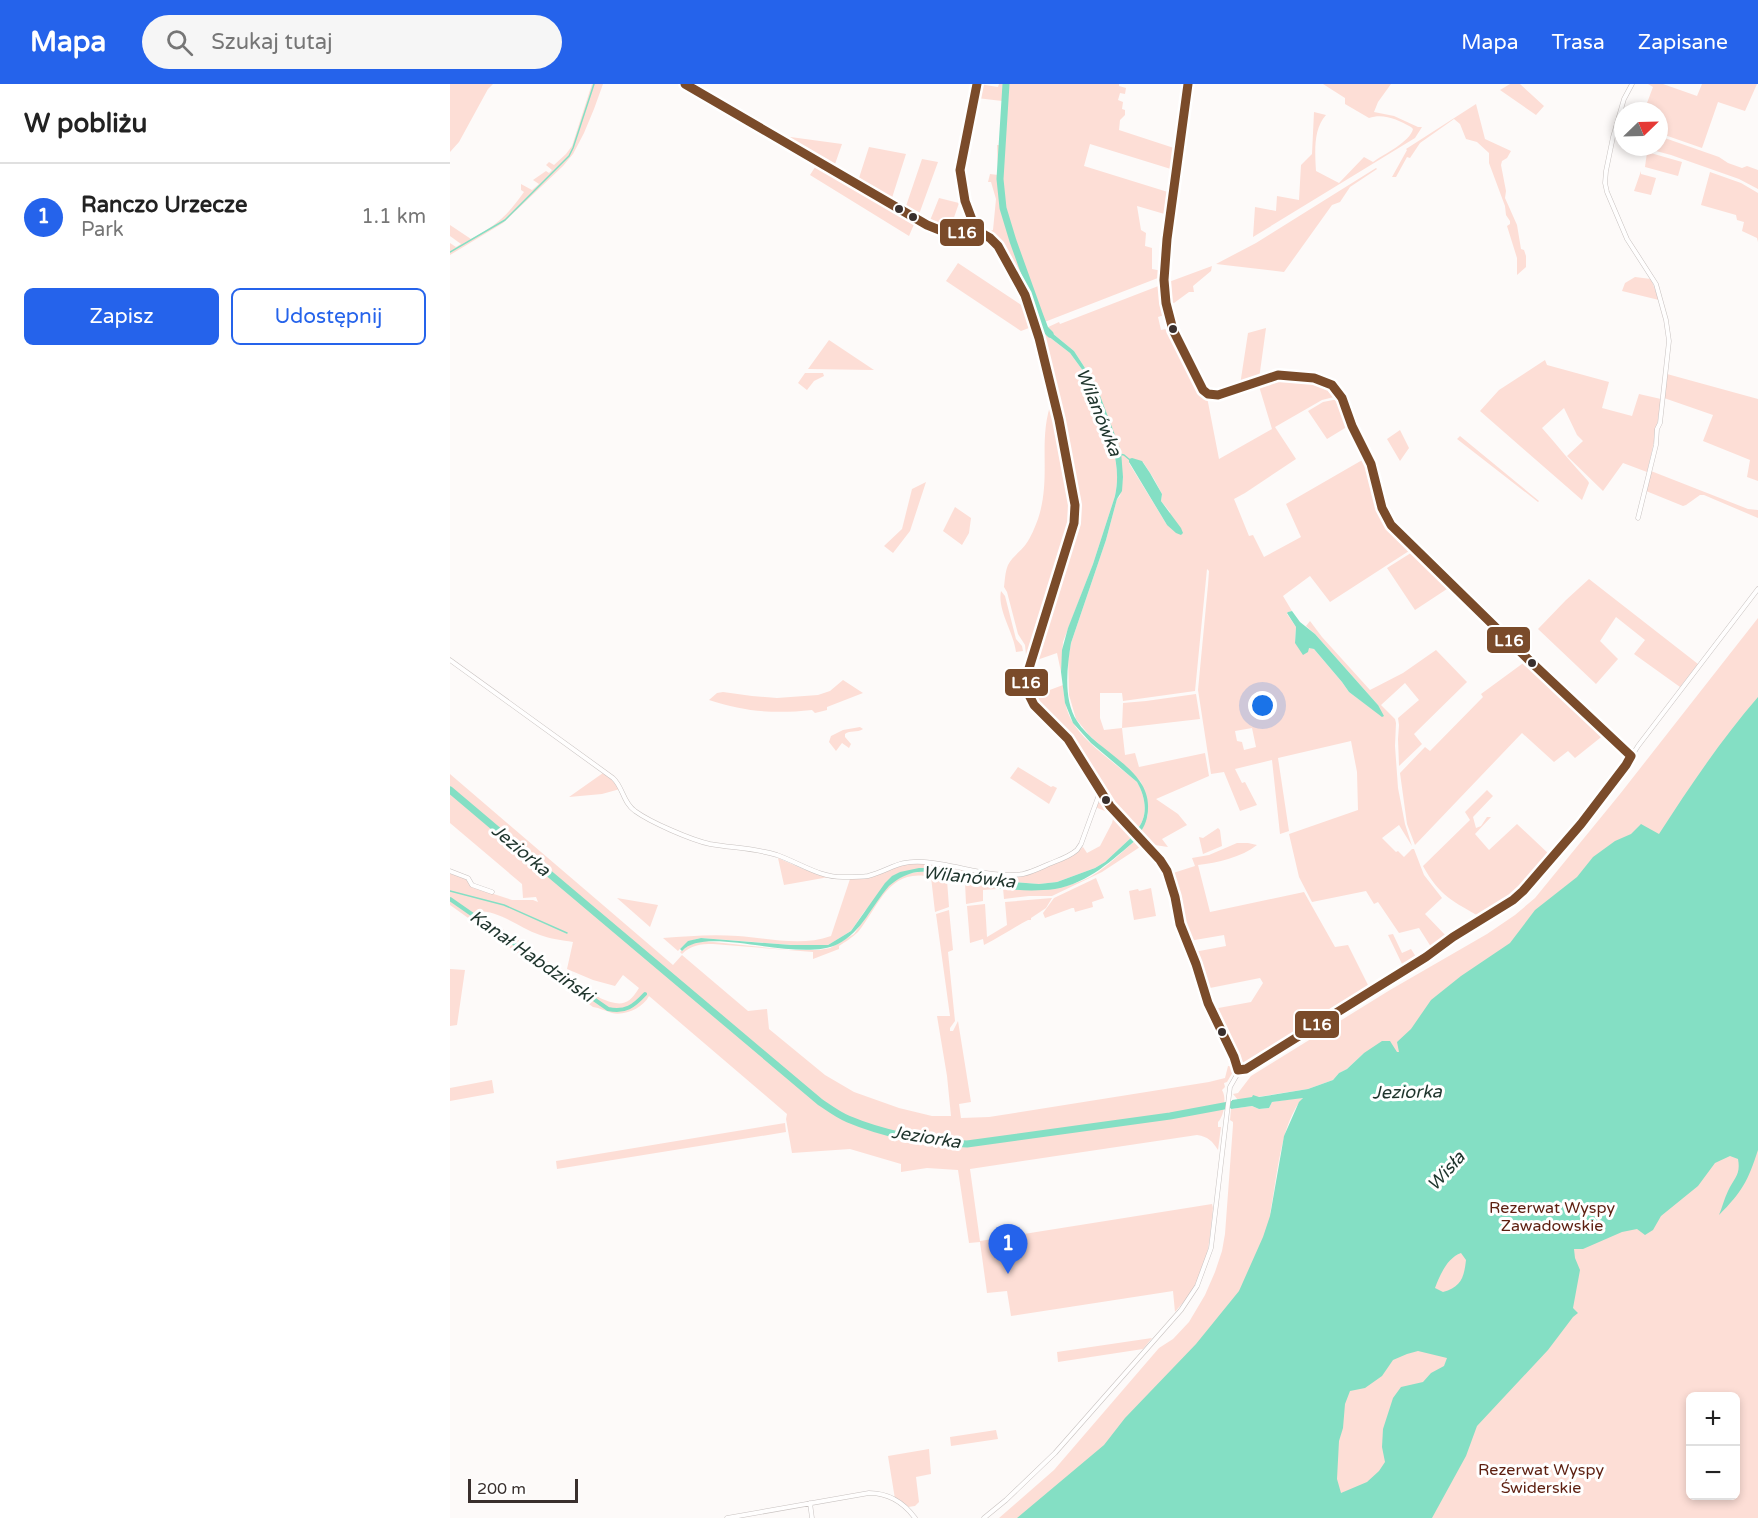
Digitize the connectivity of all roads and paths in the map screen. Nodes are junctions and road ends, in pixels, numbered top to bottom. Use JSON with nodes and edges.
{"nodes":[{"id":1,"x":686,"y":84,"type":"edge"},
{"id":2,"x":977,"y":84,"type":"edge"},
{"id":3,"x":1188,"y":84,"type":"edge"},
{"id":4,"x":1632,"y":84,"type":"edge"},
{"id":5,"x":977,"y":233,"type":"junction"},
{"id":6,"x":1638,"y":519,"type":"dead end"},
{"id":7,"x":1758,"y":589,"type":"edge"},
{"id":8,"x":450,"y":660,"type":"edge"},
{"id":9,"x":1631,"y":756,"type":"junction"},
{"id":10,"x":1100,"y":791,"type":"junction"},
{"id":11,"x":450,"y":871,"type":"edge"},
{"id":12,"x":492,"y":892,"type":"dead end"},
{"id":13,"x":1238,"y":1070,"type":"junction"},
{"id":14,"x":810,"y":1503,"type":"junction"},
{"id":15,"x":727,"y":1518,"type":"edge"},
{"id":16,"x":812,"y":1518,"type":"edge"},
{"id":17,"x":915,"y":1518,"type":"edge"},
{"id":18,"x":984,"y":1518,"type":"edge"}],
"edges":[{"from":1,"to":5,"type":"street"},
{"from":2,"to":5,"type":"street"},
{"from":3,"to":9,"type":"street"},
{"from":4,"to":6,"type":"street"},
{"from":5,"to":10,"type":"street"},
{"from":7,"to":9,"type":"street"},
{"from":8,"to":10,"type":"street"},
{"from":9,"to":13,"type":"street"},
{"from":10,"to":13,"type":"street"},
{"from":11,"to":12,"type":"street"},
{"from":13,"to":18,"type":"street"},
{"from":14,"to":15,"type":"street"},
{"from":14,"to":16,"type":"street"},
{"from":14,"to":17,"type":"street"}]}
